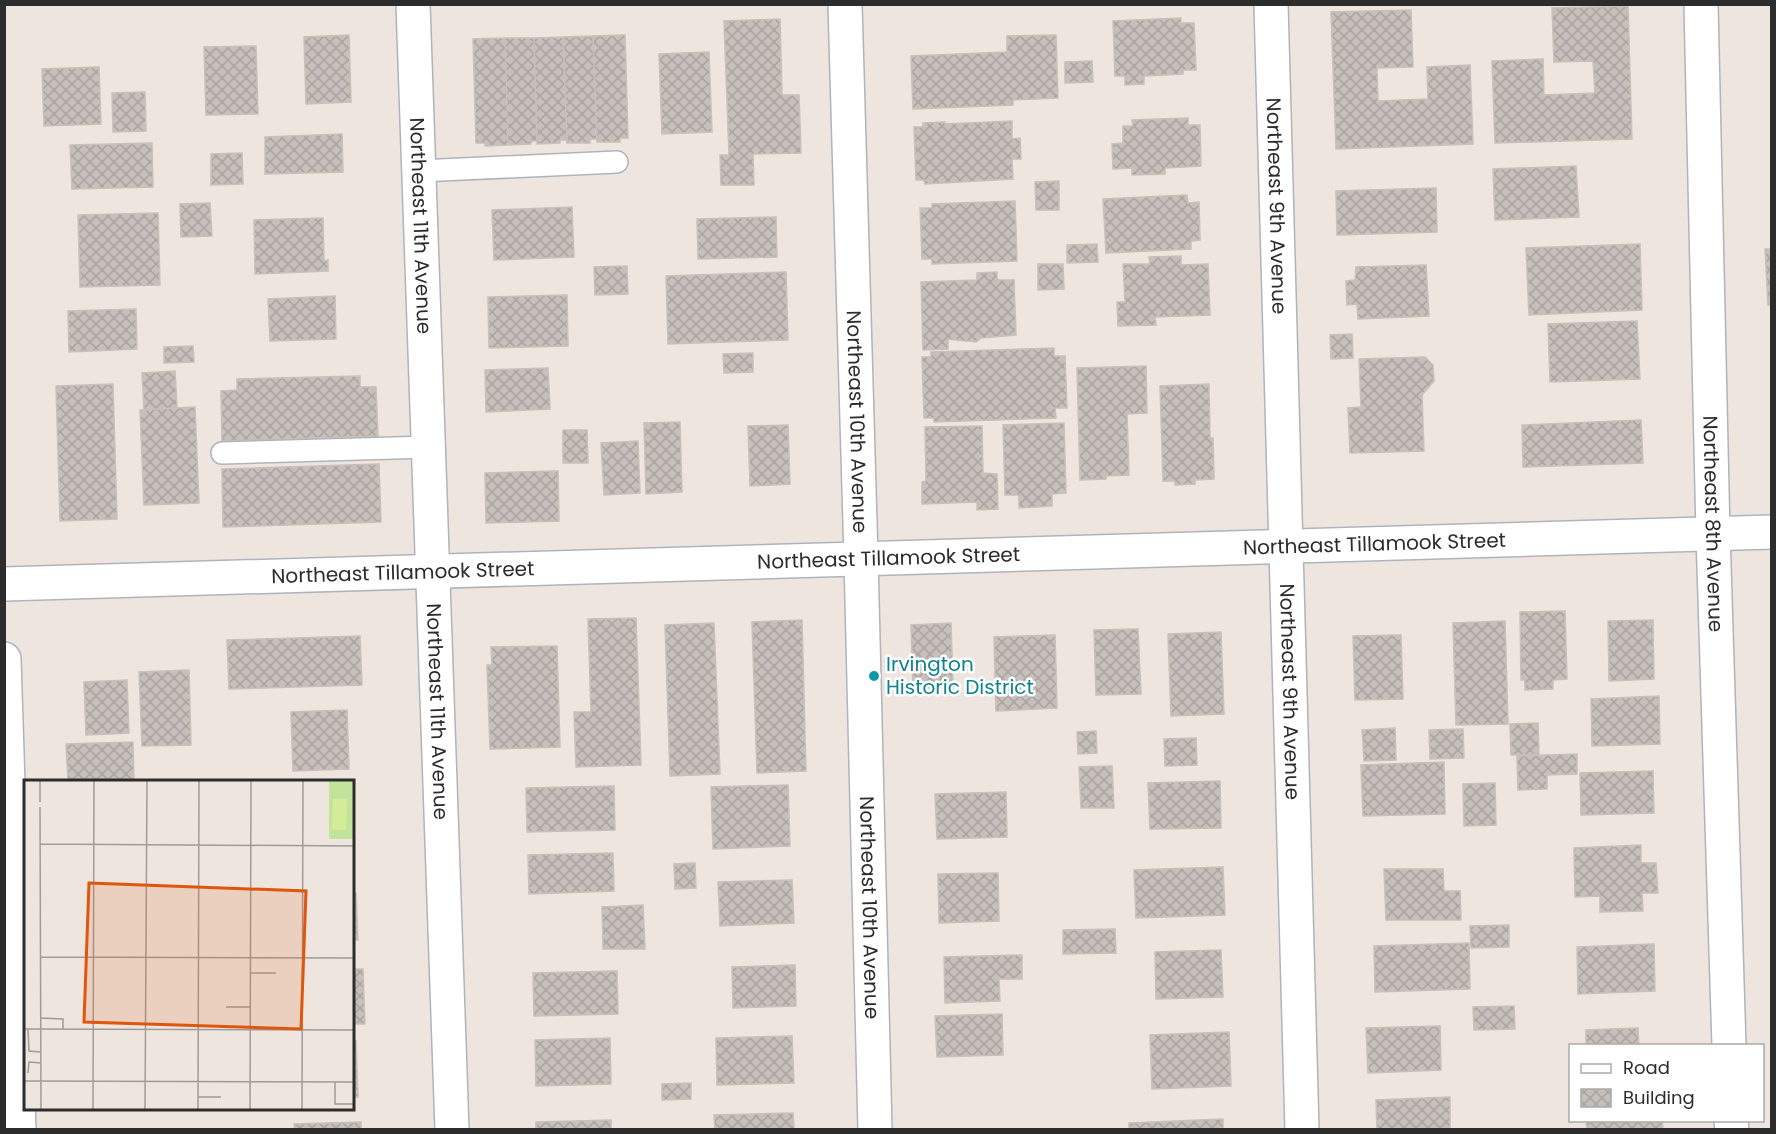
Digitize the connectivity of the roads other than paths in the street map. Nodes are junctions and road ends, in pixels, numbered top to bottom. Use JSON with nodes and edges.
{"nodes":[{"id":1,"x":414,"y":4,"type":"edge"},
{"id":2,"x":845,"y":4,"type":"edge"},
{"id":3,"x":1271,"y":4,"type":"edge"},
{"id":4,"x":1701,"y":4,"type":"edge"},
{"id":5,"x":617,"y":162,"type":"dead end"},
{"id":6,"x":419,"y":171,"type":"junction"},
{"id":7,"x":429,"y":447,"type":"junction"},
{"id":8,"x":222,"y":453,"type":"dead end"},
{"id":9,"x":1772,"y":532,"type":"edge"},
{"id":10,"x":1713,"y":534,"type":"junction"},
{"id":11,"x":1286,"y":545,"type":"junction"},
{"id":12,"x":861,"y":558,"type":"junction"},
{"id":13,"x":433,"y":571,"type":"junction"},
{"id":14,"x":4,"y":584,"type":"edge"},
{"id":15,"x":4,"y":659,"type":"edge"},
{"id":16,"x":1729,"y":1044,"type":"edge"},
{"id":17,"x":19,"y":1130,"type":"edge"},
{"id":18,"x":452,"y":1130,"type":"edge"},
{"id":19,"x":875,"y":1130,"type":"edge"},
{"id":20,"x":1302,"y":1130,"type":"edge"}],
"edges":[{"from":1,"to":6,"type":"street","name":"Northeast 11th Avenue"},
{"from":2,"to":12,"type":"street","name":"Northeast 10th Avenue"},
{"from":3,"to":11,"type":"street","name":"Northeast 9th Avenue"},
{"from":4,"to":10,"type":"street","name":"Northeast 8th Avenue"},
{"from":5,"to":6,"type":"lane"},
{"from":6,"to":7,"type":"street","name":"Northeast 11th Avenue"},
{"from":7,"to":8,"type":"lane"},
{"from":7,"to":13,"type":"street","name":"Northeast 11th Avenue"},
{"from":9,"to":10,"type":"street","name":"Northeast Tillamook Street"},
{"from":10,"to":11,"type":"street","name":"Northeast Tillamook Street"},
{"from":10,"to":16,"type":"street","name":"Northeast 8th Avenue"},
{"from":11,"to":12,"type":"street","name":"Northeast Tillamook Street"},
{"from":11,"to":20,"type":"street","name":"Northeast 9th Avenue"},
{"from":12,"to":13,"type":"street","name":"Northeast Tillamook Street"},
{"from":12,"to":19,"type":"street","name":"Northeast 10th Avenue"},
{"from":13,"to":14,"type":"street","name":"Northeast Tillamook Street"},
{"from":13,"to":18,"type":"street","name":"Northeast 11th Avenue"},
{"from":15,"to":17,"type":"street"}]}
